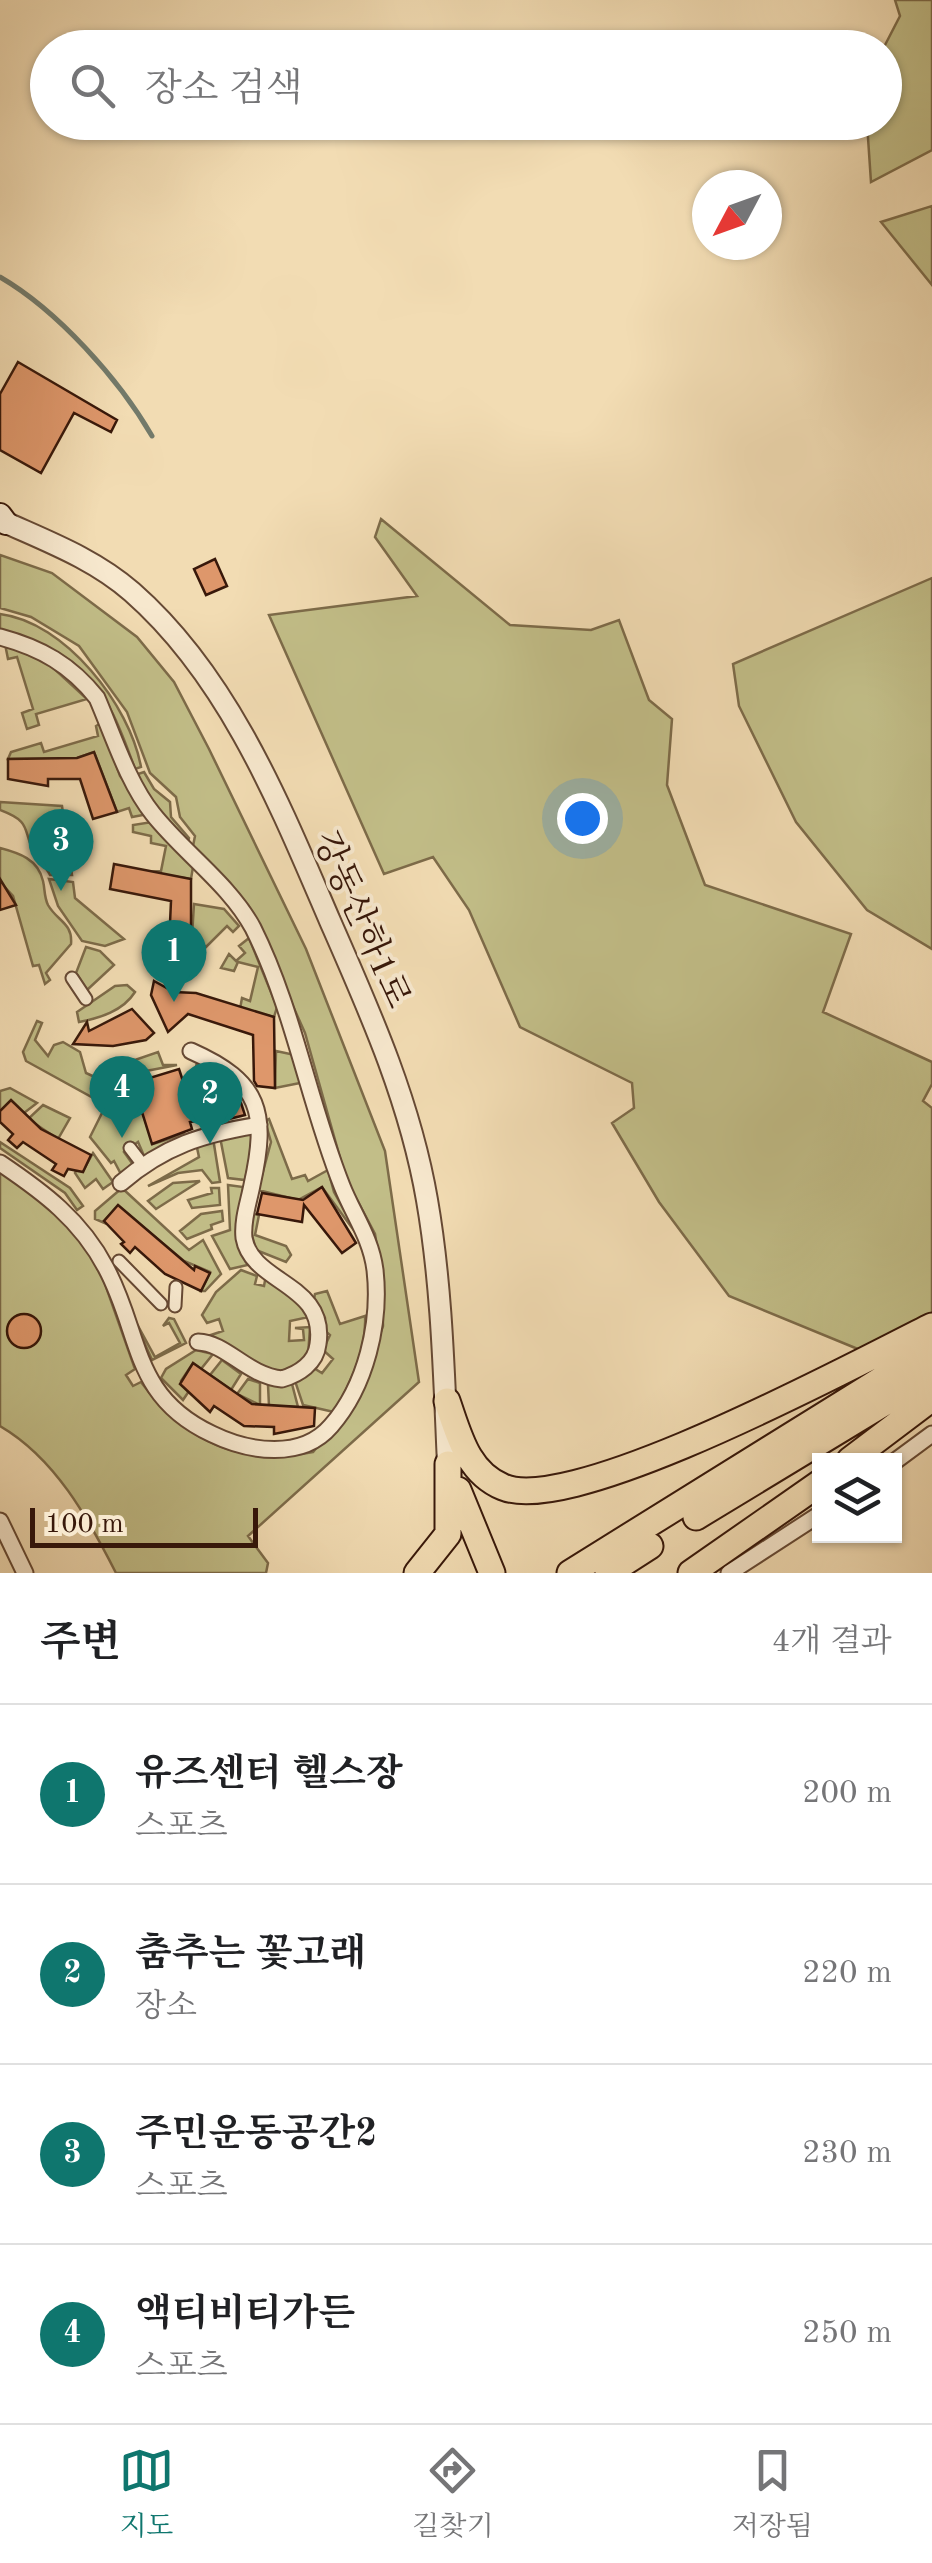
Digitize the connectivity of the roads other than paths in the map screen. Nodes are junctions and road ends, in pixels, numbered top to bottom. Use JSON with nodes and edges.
{"nodes":[{"id":1,"x":2,"y":520,"type":"edge"},
{"id":2,"x":0,"y":637,"type":"edge"},
{"id":3,"x":72,"y":978,"type":"dead end"},
{"id":4,"x":86,"y":999,"type":"dead end"},
{"id":5,"x":191,"y":1051,"type":"dead end"},
{"id":6,"x":259,"y":1125,"type":"junction"},
{"id":7,"x":130,"y":1148,"type":"dead end"},
{"id":8,"x":0,"y":1163,"type":"edge"},
{"id":9,"x":143,"y":1164,"type":"junction"},
{"id":10,"x":122,"y":1183,"type":"dead end"},
{"id":11,"x":126,"y":1248,"type":"dead end"},
{"id":12,"x":112,"y":1264,"type":"junction"},
{"id":13,"x":176,"y":1287,"type":"dead end"},
{"id":14,"x":161,"y":1304,"type":"dead end"},
{"id":15,"x":175,"y":1306,"type":"dead end"},
{"id":16,"x":932,"y":1326,"type":"edge"},
{"id":17,"x":198,"y":1342,"type":"dead end"},
{"id":18,"x":932,"y":1348,"type":"edge"},
{"id":19,"x":932,"y":1374,"type":"edge"},
{"id":20,"x":932,"y":1398,"type":"edge"},
{"id":21,"x":447,"y":1401,"type":"junction"},
{"id":22,"x":932,"y":1434,"type":"edge"},
{"id":23,"x":859,"y":1453,"type":"edge"},
{"id":24,"x":902,"y":1456,"type":"edge"},
{"id":25,"x":448,"y":1464,"type":"junction"},
{"id":26,"x":812,"y":1489,"type":"edge"},
{"id":27,"x":812,"y":1519,"type":"edge"},
{"id":28,"x":0,"y":1521,"type":"edge"},
{"id":29,"x":25,"y":1573,"type":"edge"},
{"id":30,"x":418,"y":1573,"type":"edge"},
{"id":31,"x":492,"y":1573,"type":"edge"},
{"id":32,"x":570,"y":1573,"type":"edge"},
{"id":33,"x":608,"y":1573,"type":"edge"},
{"id":34,"x":691,"y":1573,"type":"edge"},
{"id":35,"x":729,"y":1573,"type":"edge"}],
"edges":[{"from":1,"to":21,"type":"street","name":"강동산하1로"},
{"from":2,"to":12,"type":"street"},
{"from":3,"to":4,"type":"street"},
{"from":5,"to":6,"type":"street"},
{"from":6,"to":9,"type":"street"},
{"from":6,"to":17,"type":"street"},
{"from":7,"to":9,"type":"street"},
{"from":8,"to":12,"type":"street"},
{"from":9,"to":10,"type":"street"},
{"from":11,"to":12,"type":"street"},
{"from":12,"to":14,"type":"street"},
{"from":13,"to":15,"type":"street"},
{"from":16,"to":21,"type":"highway"},
{"from":18,"to":32,"type":"highway"},
{"from":19,"to":33,"type":"highway"},
{"from":20,"to":23,"type":"highway"},
{"from":21,"to":25,"type":"street","name":"강동산하1로"},
{"from":22,"to":24,"type":"street"},
{"from":25,"to":30,"type":"highway"},
{"from":25,"to":31,"type":"highway"},
{"from":26,"to":34,"type":"highway"},
{"from":27,"to":35,"type":"street"},
{"from":28,"to":29,"type":"street"}]}
